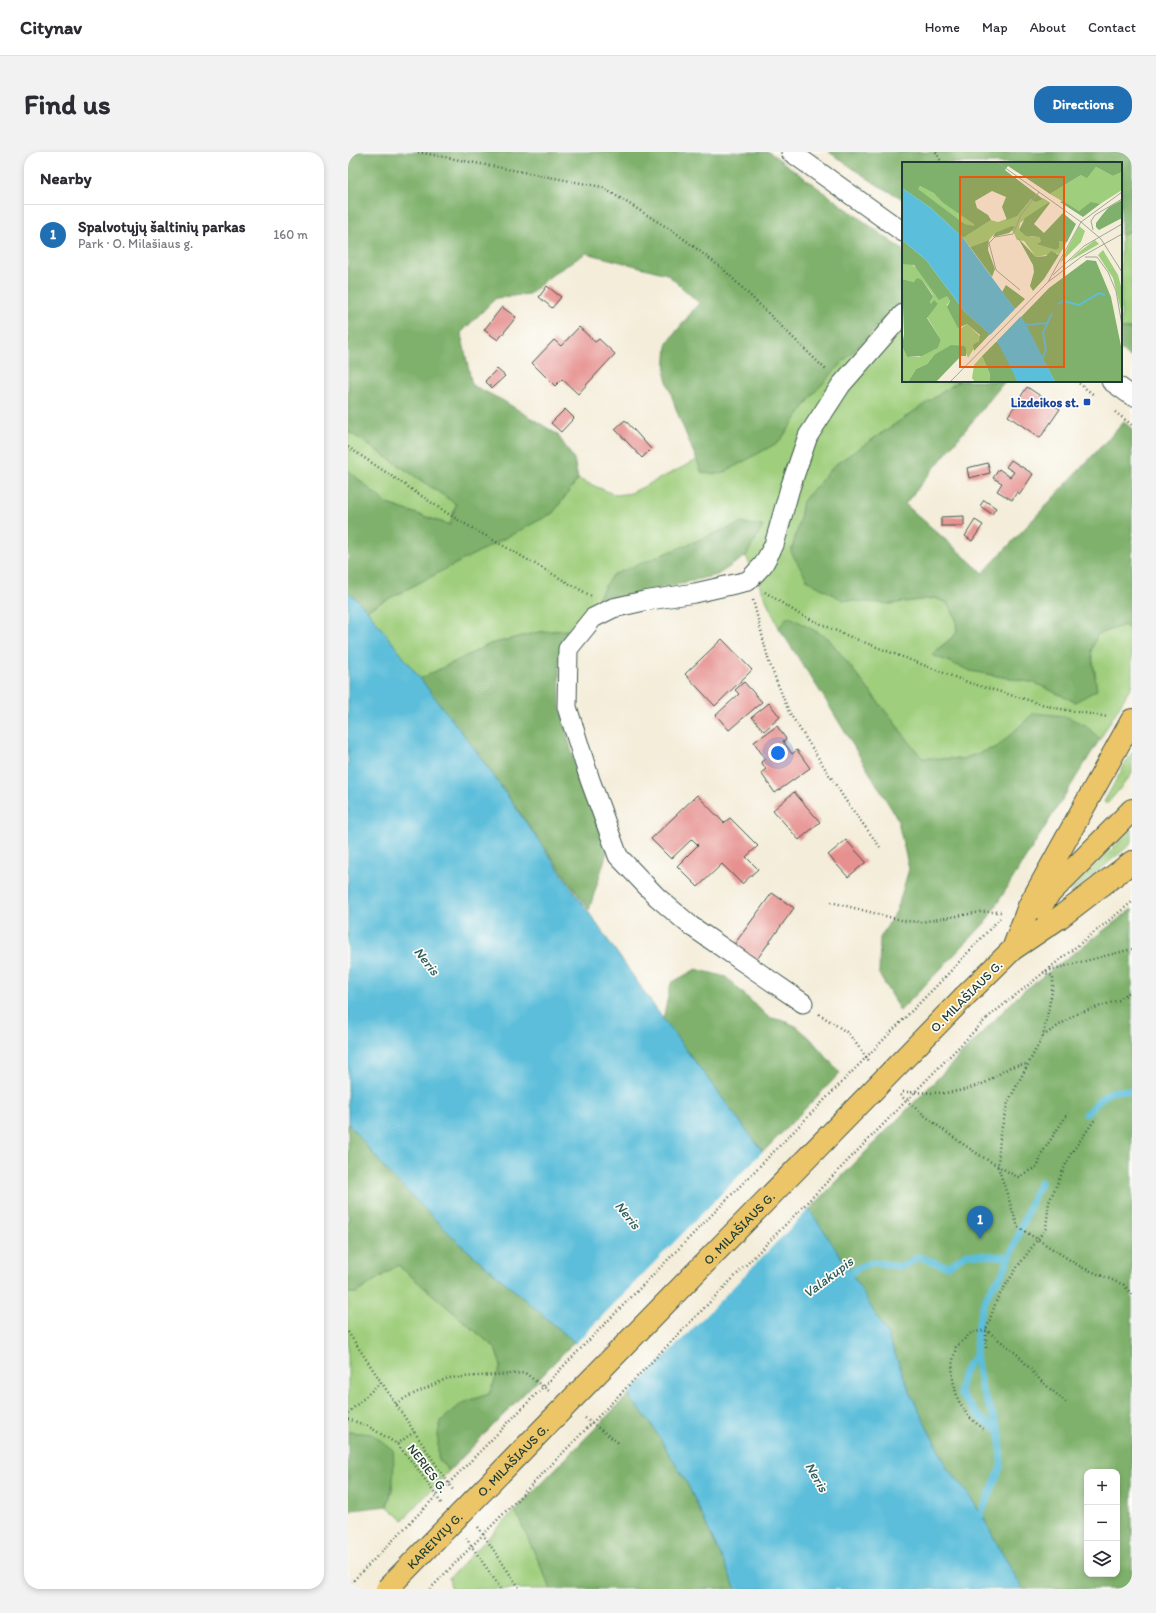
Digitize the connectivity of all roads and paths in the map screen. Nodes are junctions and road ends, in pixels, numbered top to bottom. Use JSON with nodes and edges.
{"nodes":[{"id":1,"x":418,"y":152,"type":"edge"},
{"id":2,"x":791,"y":152,"type":"edge"},
{"id":3,"x":936,"y":152,"type":"edge"},
{"id":4,"x":941,"y":162,"type":"edge"},
{"id":5,"x":902,"y":231,"type":"edge"},
{"id":6,"x":902,"y":315,"type":"edge"},
{"id":7,"x":1112,"y":382,"type":"edge"},
{"id":8,"x":841,"y":385,"type":"junction"},
{"id":9,"x":1132,"y":396,"type":"edge"},
{"id":10,"x":348,"y":447,"type":"edge"},
{"id":11,"x":748,"y":581,"type":"junction"},
{"id":12,"x":612,"y":608,"type":"junction"},
{"id":13,"x":1123,"y":719,"type":"edge"},
{"id":14,"x":1132,"y":810,"type":"edge"},
{"id":15,"x":880,"y":847,"type":"dead end"},
{"id":16,"x":1132,"y":862,"type":"edge"},
{"id":17,"x":831,"y":902,"type":"dead end"},
{"id":18,"x":1132,"y":902,"type":"edge"},
{"id":19,"x":1013,"y":949,"type":"junction"},
{"id":20,"x":1132,"y":949,"type":"edge"},
{"id":21,"x":1043,"y":972,"type":"junction"},
{"id":22,"x":1132,"y":990,"type":"edge"},
{"id":23,"x":803,"y":1004,"type":"joint"},
{"id":24,"x":848,"y":1033,"type":"dead end"},
{"id":25,"x":1043,"y":1036,"type":"junction"},
{"id":26,"x":1028,"y":1064,"type":"junction"},
{"id":27,"x":897,"y":1092,"type":"dead end"},
{"id":28,"x":1068,"y":1113,"type":"dead end"},
{"id":29,"x":1096,"y":1118,"type":"dead end"},
{"id":30,"x":931,"y":1122,"type":"dead end"},
{"id":31,"x":998,"y":1167,"type":"junction"},
{"id":32,"x":1038,"y":1240,"type":"junction"},
{"id":33,"x":1132,"y":1295,"type":"edge"},
{"id":34,"x":986,"y":1330,"type":"junction"},
{"id":35,"x":348,"y":1332,"type":"edge"},
{"id":36,"x":986,"y":1348,"type":"dead end"},
{"id":37,"x":381,"y":1382,"type":"junction"},
{"id":38,"x":551,"y":1392,"type":"dead end"},
{"id":39,"x":1067,"y":1403,"type":"dead end"},
{"id":40,"x":396,"y":1404,"type":"junction"},
{"id":41,"x":348,"y":1413,"type":"edge"},
{"id":42,"x":582,"y":1416,"type":"dead end"},
{"id":43,"x":348,"y":1419,"type":"edge"},
{"id":44,"x":983,"y":1428,"type":"dead end"},
{"id":45,"x":414,"y":1432,"type":"junction"},
{"id":46,"x":397,"y":1444,"type":"junction"},
{"id":47,"x":620,"y":1444,"type":"dead end"},
{"id":48,"x":443,"y":1506,"type":"dead end"},
{"id":49,"x":465,"y":1507,"type":"junction"},
{"id":50,"x":466,"y":1538,"type":"dead end"},
{"id":51,"x":348,"y":1586,"type":"edge"},
{"id":52,"x":387,"y":1589,"type":"edge"},
{"id":53,"x":430,"y":1589,"type":"edge"},
{"id":54,"x":501,"y":1589,"type":"edge"},
{"id":55,"x":520,"y":1589,"type":"edge"}],
"edges":[{"from":1,"to":8,"type":"path"},
{"from":2,"to":5,"type":"street"},
{"from":3,"to":4,"type":"path"},
{"from":6,"to":8,"type":"street"},
{"from":7,"to":9,"type":"street"},
{"from":8,"to":11,"type":"street"},
{"from":10,"to":12,"type":"path"},
{"from":11,"to":12,"type":"street"},
{"from":11,"to":13,"type":"path"},
{"from":11,"to":15,"type":"path"},
{"from":12,"to":23,"type":"street"},
{"from":13,"to":19,"type":"main road"},
{"from":14,"to":19,"type":"main road","name":"O. MILAŠIAUS G."},
{"from":16,"to":19,"type":"main road","name":"O. MILAŠIAUS G."},
{"from":17,"to":51,"type":"path","bridge":true},
{"from":18,"to":21,"type":"path"},
{"from":19,"to":49,"type":"main road","name":"O. MILAŠIAUS G.","bridge":true},
{"from":20,"to":21,"type":"path"},
{"from":21,"to":25,"type":"path"},
{"from":21,"to":53,"type":"path","bridge":true},
{"from":22,"to":25,"type":"path"},
{"from":23,"to":24,"type":"path"},
{"from":25,"to":26,"type":"path"},
{"from":26,"to":27,"type":"path"},
{"from":26,"to":31,"type":"path"},
{"from":28,"to":31,"type":"path"},
{"from":29,"to":32,"type":"path"},
{"from":30,"to":31,"type":"path"},
{"from":31,"to":32,"type":"path"},
{"from":32,"to":33,"type":"path"},
{"from":32,"to":34,"type":"path"},
{"from":34,"to":36,"type":"path"},
{"from":34,"to":39,"type":"path"},
{"from":34,"to":44,"type":"path"},
{"from":35,"to":37,"type":"path"},
{"from":37,"to":40,"type":"path"},
{"from":37,"to":41,"type":"path"},
{"from":38,"to":40,"type":"path"},
{"from":40,"to":45,"type":"path"},
{"from":42,"to":47,"type":"path"},
{"from":43,"to":46,"type":"path","name":"NERIES G."},
{"from":45,"to":46,"type":"path"},
{"from":45,"to":49,"type":"path"},
{"from":46,"to":48,"type":"path","name":"NERIES G."},
{"from":49,"to":52,"type":"main road","name":"KAREIVIŲ G.","bridge":true},
{"from":49,"to":55,"type":"path"},
{"from":50,"to":54,"type":"path"}]}
